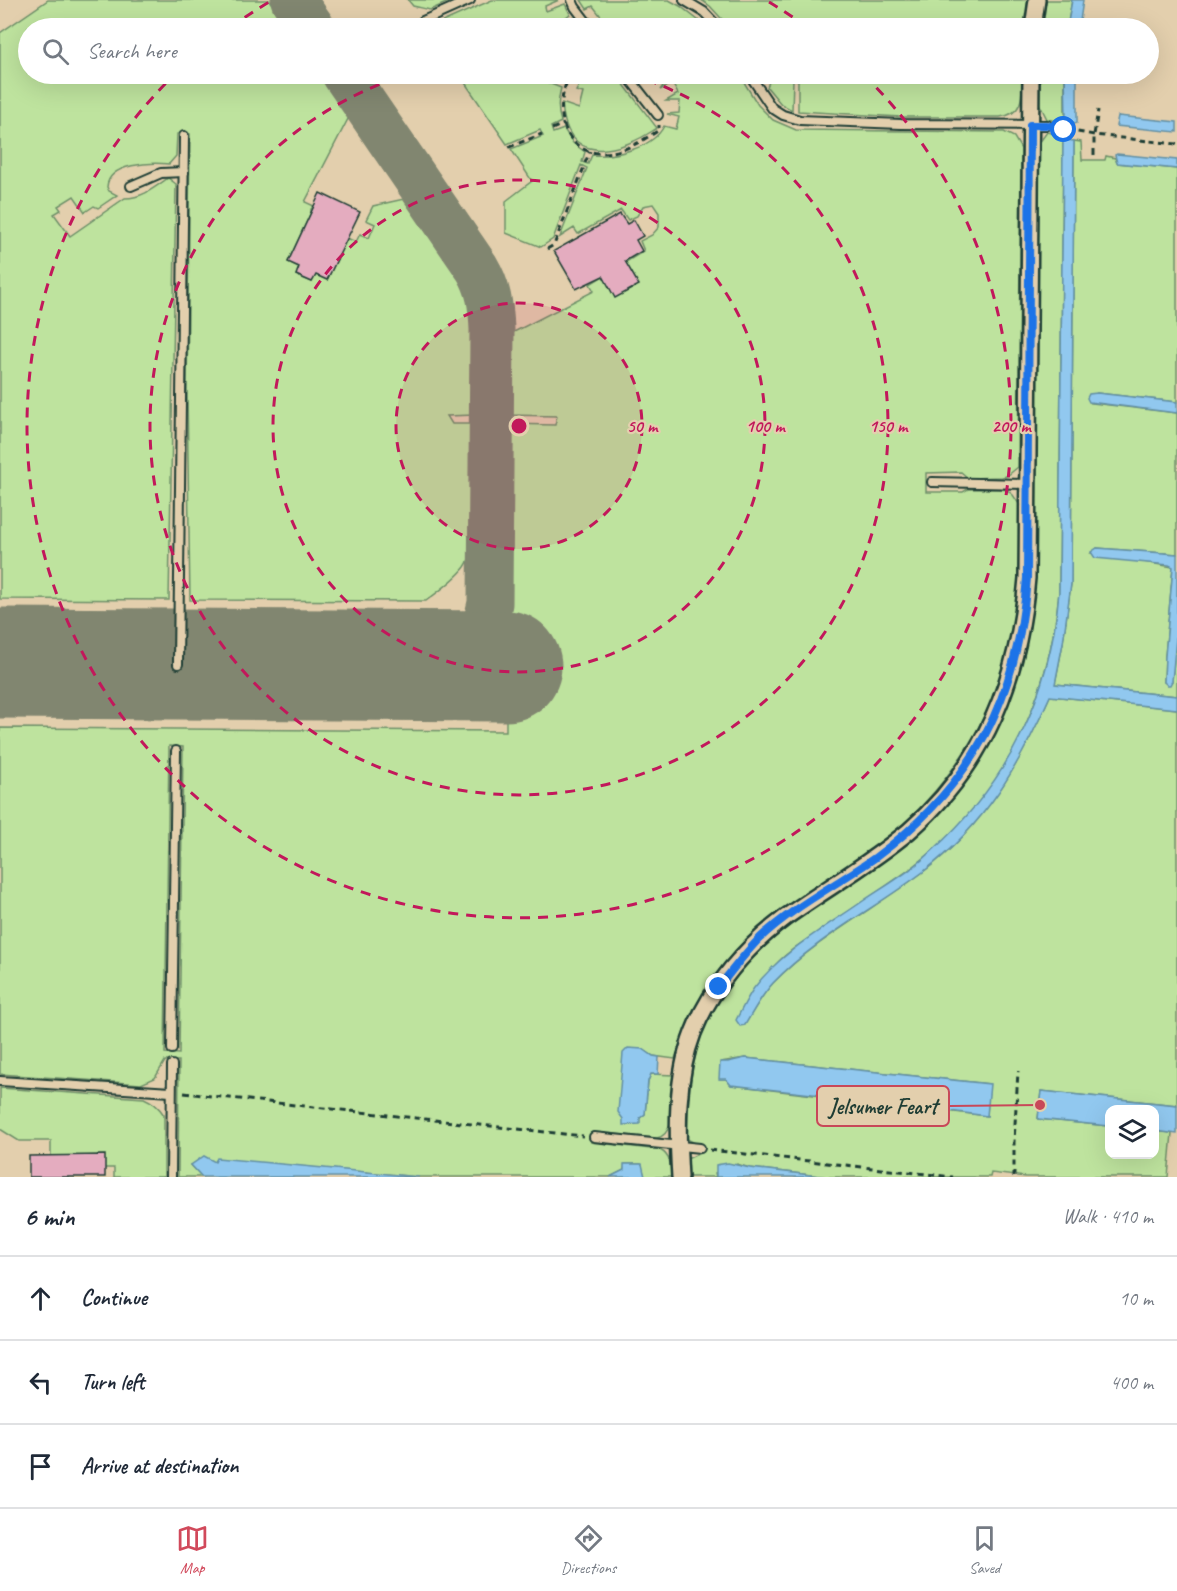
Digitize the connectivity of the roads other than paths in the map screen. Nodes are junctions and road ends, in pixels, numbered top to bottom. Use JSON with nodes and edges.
{"nodes":[{"id":1,"x":471,"y":0,"type":"edge"},
{"id":2,"x":572,"y":0,"type":"edge"},
{"id":3,"x":684,"y":0,"type":"edge"},
{"id":4,"x":1037,"y":0,"type":"edge"},
{"id":5,"x":430,"y":18,"type":"edge"},
{"id":6,"x":583,"y":18,"type":"edge"},
{"id":7,"x":710,"y":18,"type":"edge"},
{"id":8,"x":1034,"y":18,"type":"edge"},
{"id":9,"x":634,"y":84,"type":"edge"},
{"id":10,"x":756,"y":84,"type":"edge"},
{"id":11,"x":1030,"y":84,"type":"edge"},
{"id":12,"x":658,"y":116,"type":"road end"},
{"id":13,"x":1030,"y":125,"type":"junction"},
{"id":14,"x":1047,"y":125,"type":"road end"},
{"id":15,"x":184,"y":136,"type":"dead end"},
{"id":16,"x":184,"y":172,"type":"junction"},
{"id":17,"x":131,"y":186,"type":"dead end"},
{"id":18,"x":932,"y":482,"type":"dead end"},
{"id":19,"x":1028,"y":484,"type":"junction"},
{"id":20,"x":178,"y":664,"type":"dead end"},
{"id":21,"x":176,"y":751,"type":"dead end"},
{"id":22,"x":172,"y":1049,"type":"dead end"},
{"id":23,"x":171,"y":1065,"type":"dead end"},
{"id":24,"x":0,"y":1081,"type":"edge"},
{"id":25,"x":171,"y":1092,"type":"junction"},
{"id":26,"x":594,"y":1137,"type":"road end"},
{"id":27,"x":679,"y":1146,"type":"junction"},
{"id":28,"x":700,"y":1148,"type":"road end"},
{"id":29,"x":171,"y":1177,"type":"edge"},
{"id":30,"x":680,"y":1177,"type":"edge"}],
"edges":[{"from":1,"to":5,"type":"lane"},
{"from":2,"to":6,"type":"lane"},
{"from":3,"to":7,"type":"lane"},
{"from":4,"to":8,"type":"street"},
{"from":9,"to":12,"type":"lane"},
{"from":10,"to":13,"type":"lane"},
{"from":11,"to":13,"type":"street"},
{"from":13,"to":14,"type":"lane"},
{"from":13,"to":19,"type":"street"},
{"from":15,"to":16,"type":"lane"},
{"from":16,"to":17,"type":"lane"},
{"from":16,"to":20,"type":"lane"},
{"from":18,"to":19,"type":"lane"},
{"from":19,"to":27,"type":"street"},
{"from":21,"to":22,"type":"lane"},
{"from":23,"to":25,"type":"lane"},
{"from":24,"to":25,"type":"lane"},
{"from":25,"to":29,"type":"lane"},
{"from":26,"to":27,"type":"lane"},
{"from":27,"to":28,"type":"lane"},
{"from":27,"to":30,"type":"street"}]}
